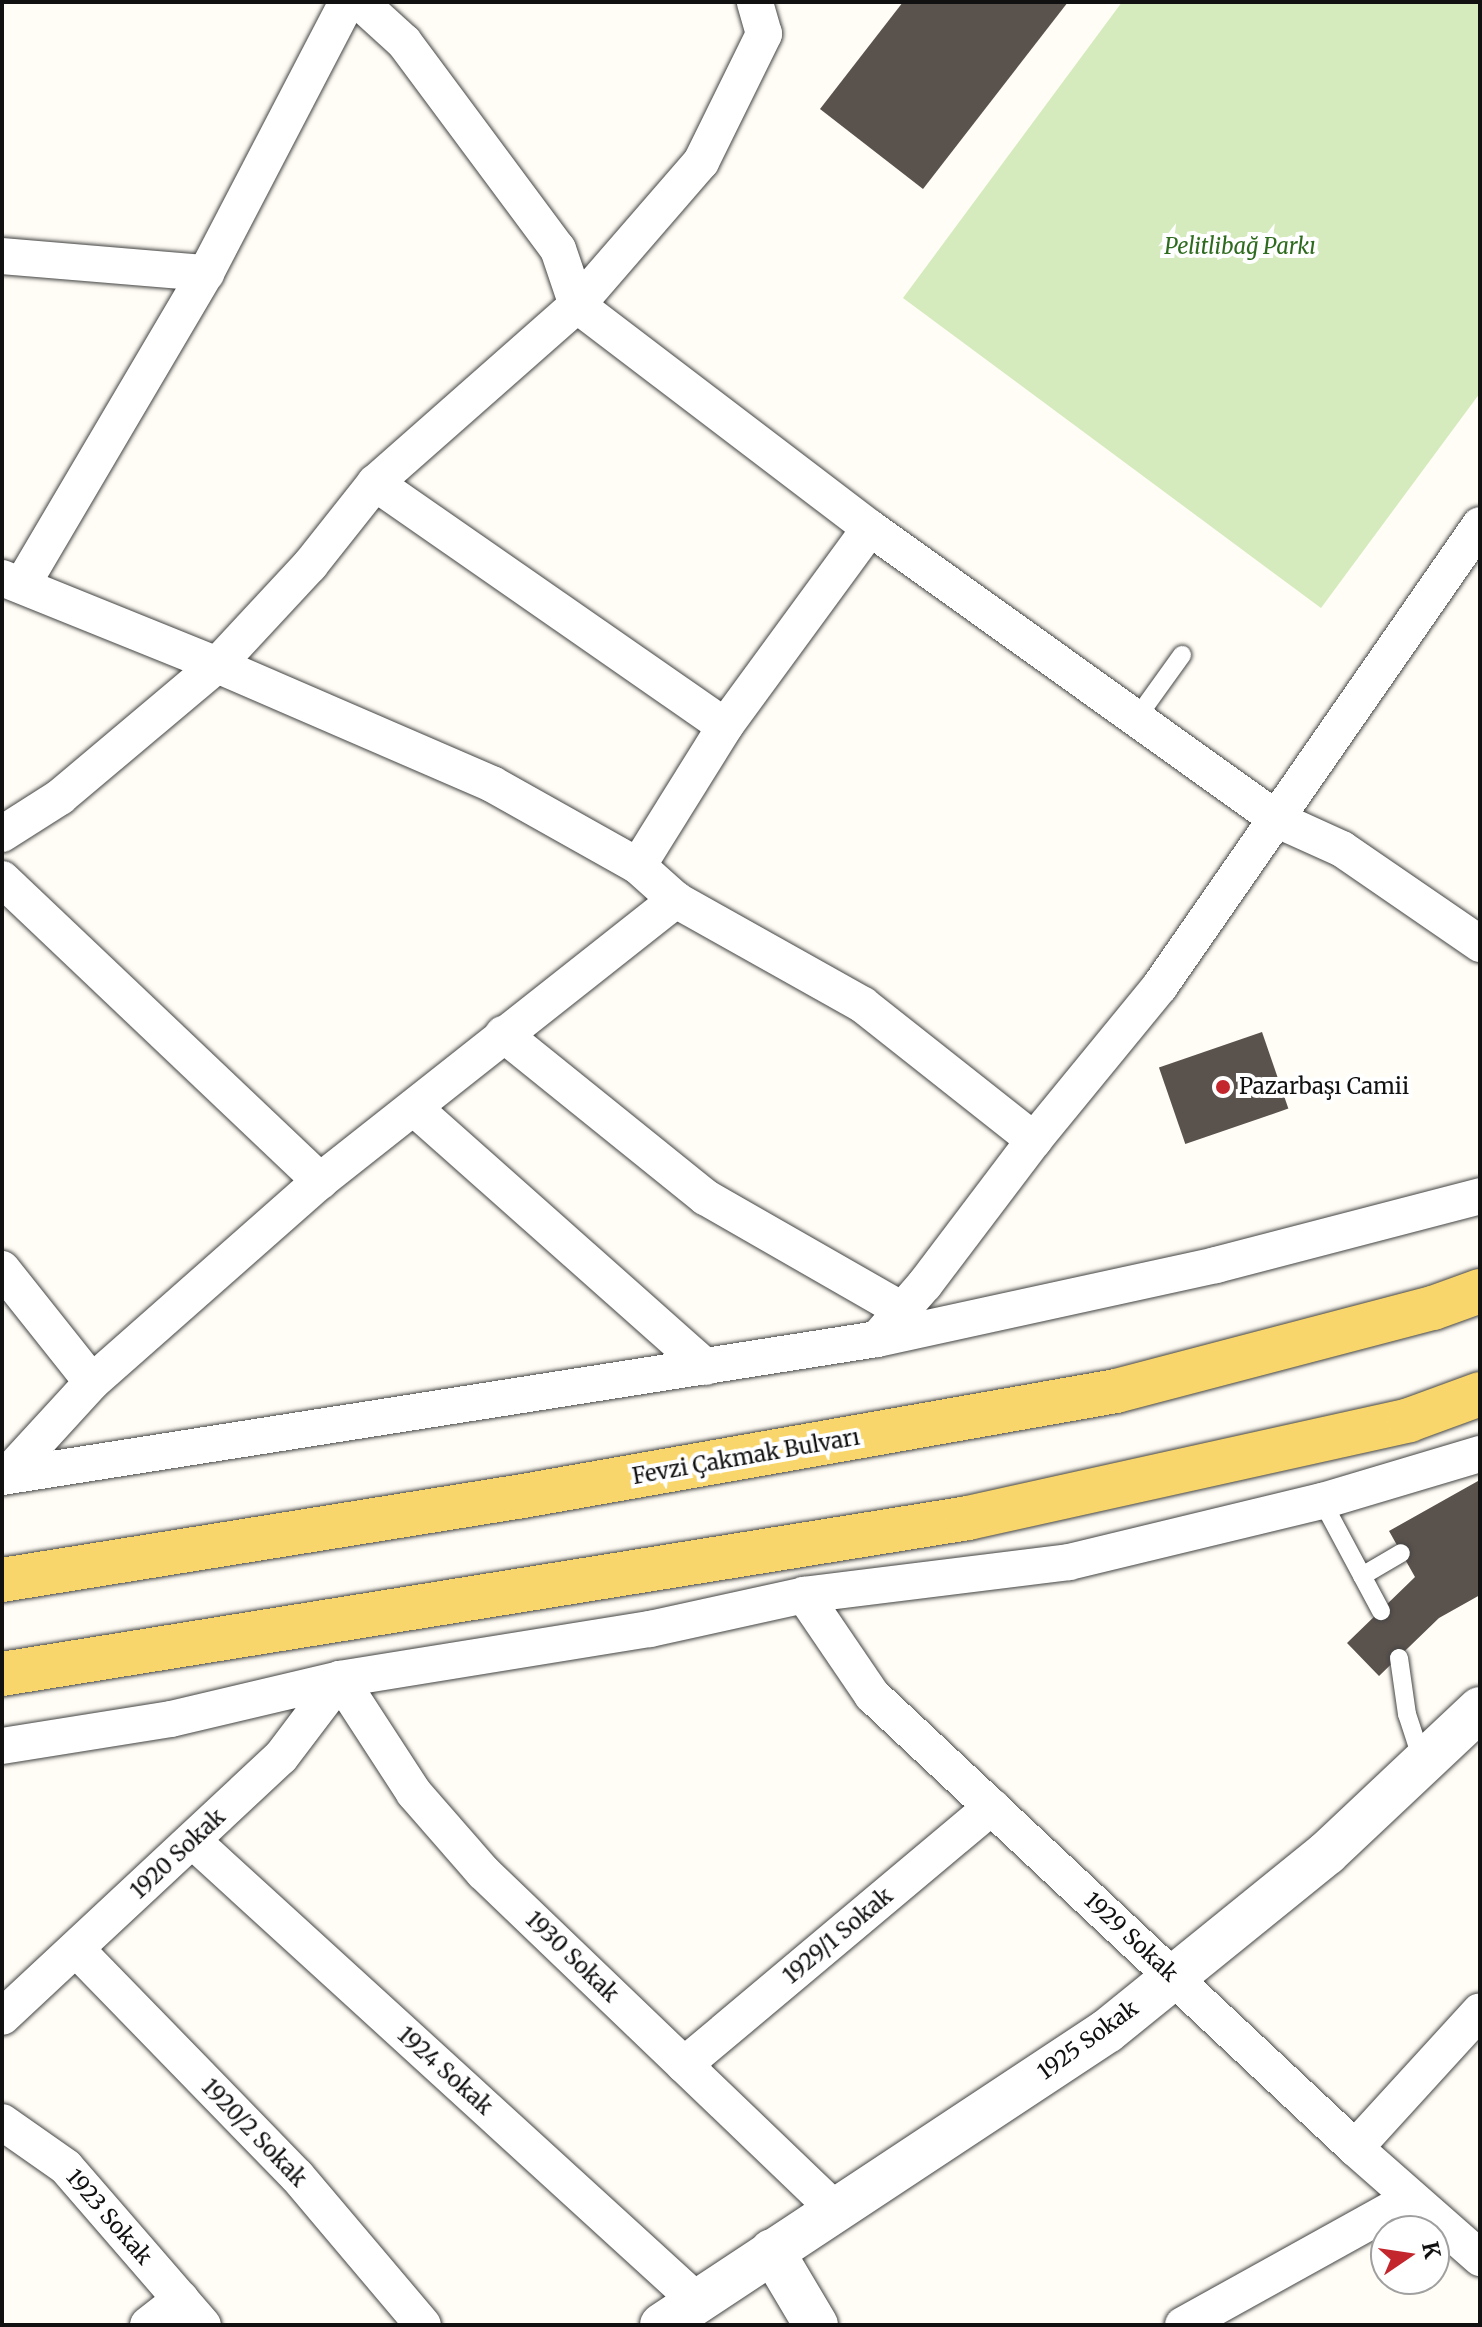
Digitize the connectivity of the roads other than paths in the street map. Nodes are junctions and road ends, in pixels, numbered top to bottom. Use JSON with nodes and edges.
{"nodes":[{"id":1,"x":347,"y":2,"type":"edge"},
{"id":2,"x":360,"y":2,"type":"edge"},
{"id":3,"x":755,"y":2,"type":"edge"},
{"id":4,"x":2,"y":256,"type":"edge"},
{"id":5,"x":206,"y":273,"type":"junction"},
{"id":6,"x":577,"y":305,"type":"junction"},
{"id":7,"x":375,"y":483,"type":"junction"},
{"id":8,"x":1480,"y":525,"type":"edge"},
{"id":9,"x":870,"y":528,"type":"junction"},
{"id":10,"x":12,"y":582,"type":"edge"},
{"id":11,"x":1182,"y":655,"type":"dead end"},
{"id":12,"x":217,"y":665,"type":"junction"},
{"id":13,"x":1136,"y":719,"type":"junction"},
{"id":14,"x":725,"y":726,"type":"junction"},
{"id":15,"x":1278,"y":820,"type":"junction"},
{"id":16,"x":2,"y":834,"type":"edge"},
{"id":17,"x":638,"y":866,"type":"junction"},
{"id":18,"x":2,"y":879,"type":"edge"},
{"id":19,"x":676,"y":900,"type":"junction"},
{"id":20,"x":1480,"y":944,"type":"edge"},
{"id":21,"x":503,"y":1034,"type":"junction"},
{"id":22,"x":414,"y":1108,"type":"junction"},
{"id":23,"x":1034,"y":1140,"type":"junction"},
{"id":24,"x":320,"y":1181,"type":"junction"},
{"id":25,"x":1480,"y":1196,"type":"edge"},
{"id":26,"x":2,"y":1269,"type":"edge"},
{"id":27,"x":1480,"y":1291,"type":"edge"},
{"id":28,"x":902,"y":1310,"type":"junction"},
{"id":29,"x":877,"y":1339,"type":"junction"},
{"id":30,"x":706,"y":1367,"type":"junction"},
{"id":31,"x":92,"y":1382,"type":"junction"},
{"id":32,"x":1480,"y":1394,"type":"edge"},
{"id":33,"x":1480,"y":1454,"type":"edge"},
{"id":34,"x":4,"y":1476,"type":"edge"},
{"id":35,"x":1322,"y":1501,"type":"junction"},
{"id":36,"x":1401,"y":1553,"type":"dead end"},
{"id":37,"x":1362,"y":1576,"type":"junction"},
{"id":38,"x":2,"y":1580,"type":"edge"},
{"id":39,"x":804,"y":1595,"type":"junction"},
{"id":40,"x":1381,"y":1611,"type":"dead end"},
{"id":41,"x":1399,"y":1658,"type":"dead end"},
{"id":42,"x":2,"y":1674,"type":"edge"},
{"id":43,"x":340,"y":1679,"type":"junction"},
{"id":44,"x":1477,"y":1715,"type":"edge"},
{"id":45,"x":2,"y":1746,"type":"edge"},
{"id":46,"x":1423,"y":1763,"type":"junction"},
{"id":47,"x":992,"y":1807,"type":"junction"},
{"id":48,"x":193,"y":1841,"type":"junction"},
{"id":49,"x":76,"y":1949,"type":"junction"},
{"id":50,"x":1173,"y":1976,"type":"junction"},
{"id":51,"x":1480,"y":2011,"type":"edge"},
{"id":52,"x":2,"y":2017,"type":"edge"},
{"id":53,"x":684,"y":2065,"type":"junction"},
{"id":54,"x":2,"y":2122,"type":"edge"},
{"id":55,"x":1355,"y":2148,"type":"junction"},
{"id":56,"x":1410,"y":2199,"type":"junction"},
{"id":57,"x":835,"y":2210,"type":"junction"},
{"id":58,"x":772,"y":2251,"type":"junction"},
{"id":59,"x":1480,"y":2258,"type":"edge"},
{"id":60,"x":697,"y":2301,"type":"junction"},
{"id":61,"x":192,"y":2312,"type":"edge"},
{"id":62,"x":148,"y":2325,"type":"edge"},
{"id":63,"x":423,"y":2325,"type":"edge"},
{"id":64,"x":662,"y":2325,"type":"edge"},
{"id":65,"x":816,"y":2325,"type":"edge"},
{"id":66,"x":1183,"y":2325,"type":"edge"}],
"edges":[{"from":1,"to":5,"type":"street"},
{"from":2,"to":6,"type":"street"},
{"from":3,"to":6,"type":"street"},
{"from":4,"to":5,"type":"street"},
{"from":5,"to":10,"type":"street"},
{"from":6,"to":7,"type":"street"},
{"from":6,"to":9,"type":"street"},
{"from":7,"to":12,"type":"street"},
{"from":7,"to":14,"type":"street"},
{"from":8,"to":15,"type":"street"},
{"from":9,"to":13,"type":"street"},
{"from":9,"to":14,"type":"street"},
{"from":10,"to":12,"type":"street"},
{"from":11,"to":13,"type":"lane"},
{"from":12,"to":16,"type":"street"},
{"from":12,"to":17,"type":"street"},
{"from":13,"to":15,"type":"street"},
{"from":14,"to":17,"type":"street"},
{"from":15,"to":20,"type":"street"},
{"from":15,"to":23,"type":"street"},
{"from":17,"to":19,"type":"street"},
{"from":18,"to":24,"type":"street"},
{"from":19,"to":21,"type":"street"},
{"from":19,"to":23,"type":"street"},
{"from":21,"to":22,"type":"street"},
{"from":21,"to":28,"type":"street"},
{"from":22,"to":24,"type":"street"},
{"from":22,"to":30,"type":"street"},
{"from":23,"to":28,"type":"street"},
{"from":24,"to":31,"type":"street"},
{"from":25,"to":29,"type":"street"},
{"from":26,"to":31,"type":"street"},
{"from":27,"to":38,"type":"main road","name":"Fevzi Çakmak Bulvarı"},
{"from":28,"to":29,"type":"street"},
{"from":29,"to":30,"type":"street"},
{"from":30,"to":34,"type":"street"},
{"from":31,"to":34,"type":"street"},
{"from":32,"to":42,"type":"main road"},
{"from":33,"to":35,"type":"street"},
{"from":35,"to":37,"type":"lane"},
{"from":35,"to":39,"type":"street"},
{"from":36,"to":37,"type":"lane"},
{"from":37,"to":40,"type":"lane"},
{"from":39,"to":43,"type":"street"},
{"from":39,"to":47,"type":"street","name":"1929 Sokak"},
{"from":41,"to":46,"type":"lane"},
{"from":43,"to":45,"type":"street"},
{"from":43,"to":48,"type":"street","name":"1920 Sokak"},
{"from":43,"to":53,"type":"street","name":"1930 Sokak"},
{"from":44,"to":46,"type":"street","name":"1925 Sokak"},
{"from":46,"to":50,"type":"street","name":"1925 Sokak"},
{"from":47,"to":50,"type":"street","name":"1929 Sokak"},
{"from":47,"to":53,"type":"street","name":"1929/1 Sokak"},
{"from":48,"to":49,"type":"street","name":"1920 Sokak"},
{"from":48,"to":60,"type":"street","name":"1924 Sokak"},
{"from":49,"to":52,"type":"street","name":"1920 Sokak"},
{"from":49,"to":63,"type":"street","name":"1920/2 Sokak"},
{"from":50,"to":55,"type":"street","name":"1929 Sokak"},
{"from":50,"to":57,"type":"street","name":"1925 Sokak"},
{"from":51,"to":55,"type":"street"},
{"from":53,"to":57,"type":"street","name":"1930 Sokak"},
{"from":54,"to":61,"type":"street","name":"1923 Sokak"},
{"from":55,"to":56,"type":"street","name":"1929 Sokak"},
{"from":56,"to":59,"type":"street","name":"1929 Sokak"},
{"from":56,"to":66,"type":"street"},
{"from":57,"to":58,"type":"street","name":"1925 Sokak"},
{"from":58,"to":60,"type":"street","name":"1925 Sokak"},
{"from":58,"to":65,"type":"street"},
{"from":60,"to":64,"type":"street","name":"1925 Sokak"},
{"from":61,"to":62,"type":"street"}]}
